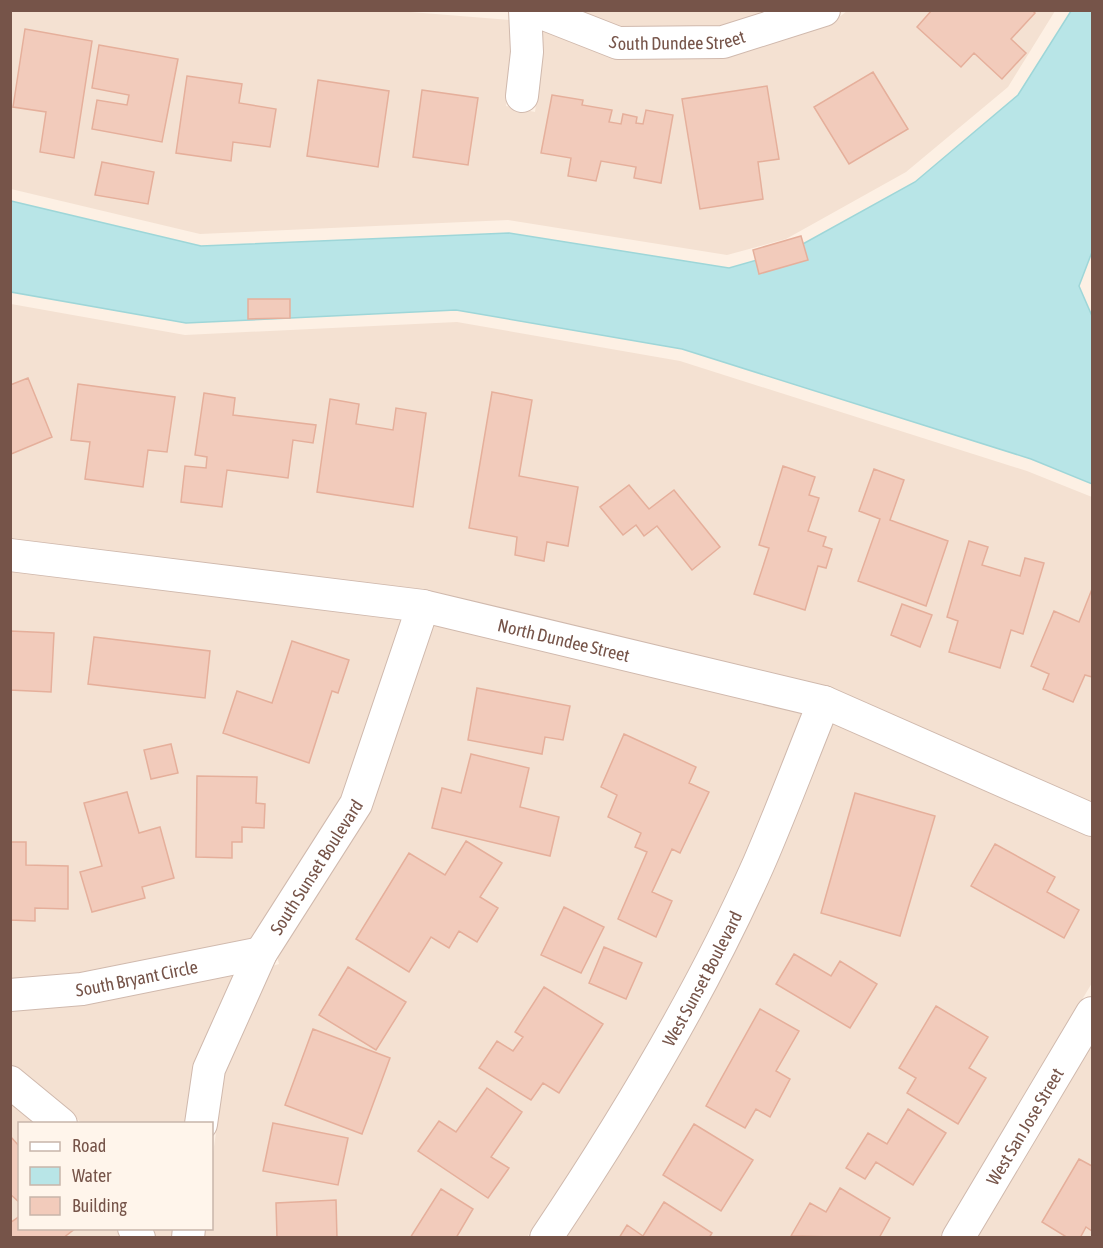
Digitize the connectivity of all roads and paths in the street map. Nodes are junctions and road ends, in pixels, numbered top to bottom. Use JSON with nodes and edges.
{"nodes":[{"id":1,"x":525,"y":10,"type":"edge"},
{"id":2,"x":534,"y":10,"type":"edge"},
{"id":3,"x":824,"y":10,"type":"edge"},
{"id":4,"x":522,"y":96,"type":"dead end"},
{"id":5,"x":10,"y":555,"type":"edge"},
{"id":6,"x":423,"y":606,"type":"junction"},
{"id":7,"x":824,"y":702,"type":"junction"},
{"id":8,"x":1092,"y":820,"type":"edge"},
{"id":9,"x":261,"y":953,"type":"junction"},
{"id":10,"x":10,"y":995,"type":"edge"},
{"id":11,"x":1092,"y":1013,"type":"edge"},
{"id":12,"x":10,"y":1082,"type":"edge"},
{"id":13,"x":59,"y":1122,"type":"edge"},
{"id":14,"x":201,"y":1122,"type":"edge"},
{"id":15,"x":546,"y":1238,"type":"edge"},
{"id":16,"x":958,"y":1238,"type":"edge"}],
"edges":[{"from":1,"to":4,"type":"street"},
{"from":2,"to":3,"type":"street","name":"South Dundee Street"},
{"from":5,"to":6,"type":"street","name":"North Dundee Street"},
{"from":6,"to":7,"type":"street","name":"North Dundee Street"},
{"from":6,"to":9,"type":"street","name":"South Sunset Boulevard"},
{"from":7,"to":8,"type":"street","name":"North Dundee Street"},
{"from":7,"to":15,"type":"street","name":"West Sunset Boulevard"},
{"from":9,"to":10,"type":"street","name":"South Bryant Circle"},
{"from":9,"to":14,"type":"street","name":"South Sunset Boulevard"},
{"from":11,"to":16,"type":"street","name":"West San Jose Street"},
{"from":12,"to":13,"type":"street"}]}
